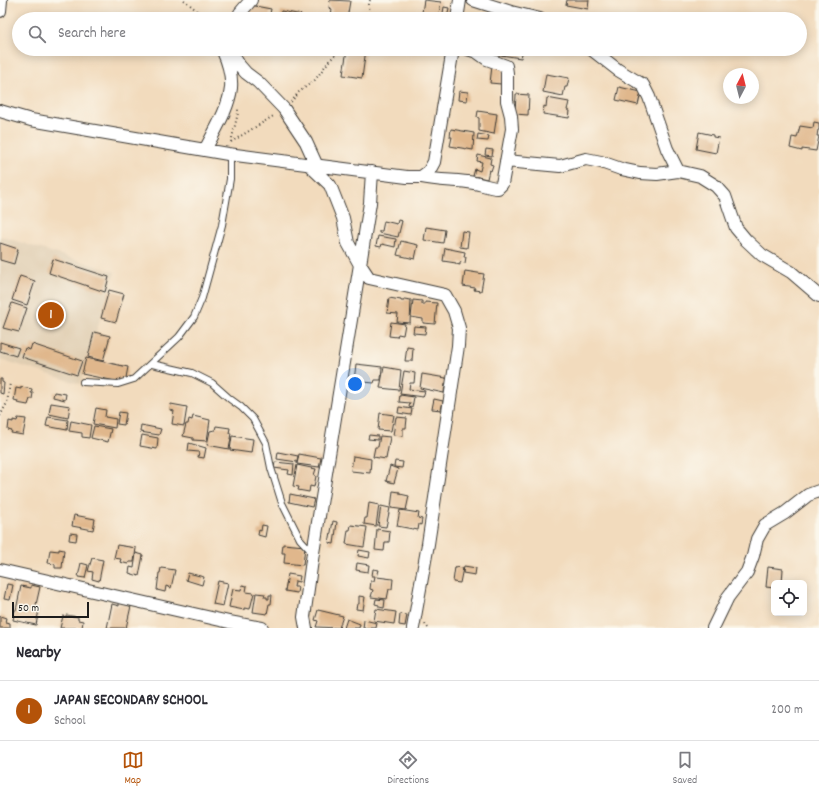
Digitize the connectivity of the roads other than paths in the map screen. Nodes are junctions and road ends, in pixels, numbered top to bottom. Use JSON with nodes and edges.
{"nodes":[{"id":1,"x":1,"y":0,"type":"edge"},
{"id":2,"x":251,"y":0,"type":"edge"},
{"id":3,"x":460,"y":0,"type":"edge"},
{"id":4,"x":473,"y":0,"type":"edge"},
{"id":5,"x":0,"y":11,"type":"edge"},
{"id":6,"x":241,"y":12,"type":"edge"},
{"id":7,"x":458,"y":12,"type":"edge"},
{"id":8,"x":513,"y":12,"type":"edge"},
{"id":9,"x":226,"y":56,"type":"edge"},
{"id":10,"x":232,"y":56,"type":"edge"},
{"id":11,"x":452,"y":56,"type":"edge"},
{"id":12,"x":483,"y":56,"type":"edge"},
{"id":13,"x":600,"y":56,"type":"edge"},
{"id":14,"x":0,"y":111,"type":"edge"},
{"id":15,"x":205,"y":150,"type":"junction"},
{"id":16,"x":230,"y":154,"type":"junction"},
{"id":17,"x":506,"y":161,"type":"junction"},
{"id":18,"x":312,"y":165,"type":"junction"},
{"id":19,"x":678,"y":171,"type":"junction"},
{"id":20,"x":372,"y":172,"type":"junction"},
{"id":21,"x":421,"y":177,"type":"junction"},
{"id":22,"x":359,"y":263,"type":"junction"},
{"id":23,"x":819,"y":296,"type":"edge"},
{"id":24,"x":152,"y":364,"type":"junction"},
{"id":25,"x":84,"y":382,"type":"dead end"},
{"id":26,"x":819,"y":491,"type":"edge"},
{"id":27,"x":313,"y":553,"type":"junction"},
{"id":28,"x":0,"y":570,"type":"edge"},
{"id":29,"x":228,"y":625,"type":"edge"},
{"id":30,"x":262,"y":628,"type":"edge"},
{"id":31,"x":306,"y":628,"type":"edge"},
{"id":32,"x":413,"y":628,"type":"edge"},
{"id":33,"x":713,"y":628,"type":"edge"}],
"edges":[{"from":1,"to":5,"type":"street"},
{"from":2,"to":6,"type":"street"},
{"from":3,"to":7,"type":"street"},
{"from":4,"to":8,"type":"street"},
{"from":9,"to":15,"type":"street"},
{"from":10,"to":18,"type":"street"},
{"from":11,"to":21,"type":"street"},
{"from":12,"to":17,"type":"street"},
{"from":13,"to":19,"type":"street"},
{"from":14,"to":15,"type":"street"},
{"from":15,"to":16,"type":"street"},
{"from":16,"to":18,"type":"street"},
{"from":16,"to":24,"type":"lane"},
{"from":17,"to":19,"type":"street"},
{"from":17,"to":21,"type":"street"},
{"from":18,"to":20,"type":"street"},
{"from":18,"to":22,"type":"street"},
{"from":19,"to":23,"type":"street"},
{"from":20,"to":21,"type":"street"},
{"from":20,"to":22,"type":"street"},
{"from":22,"to":27,"type":"street"},
{"from":22,"to":32,"type":"street"},
{"from":24,"to":25,"type":"lane"},
{"from":24,"to":27,"type":"lane"},
{"from":26,"to":33,"type":"street"},
{"from":27,"to":31,"type":"street"},
{"from":28,"to":29,"type":"street"},
{"from":29,"to":30,"type":"street"}]}
